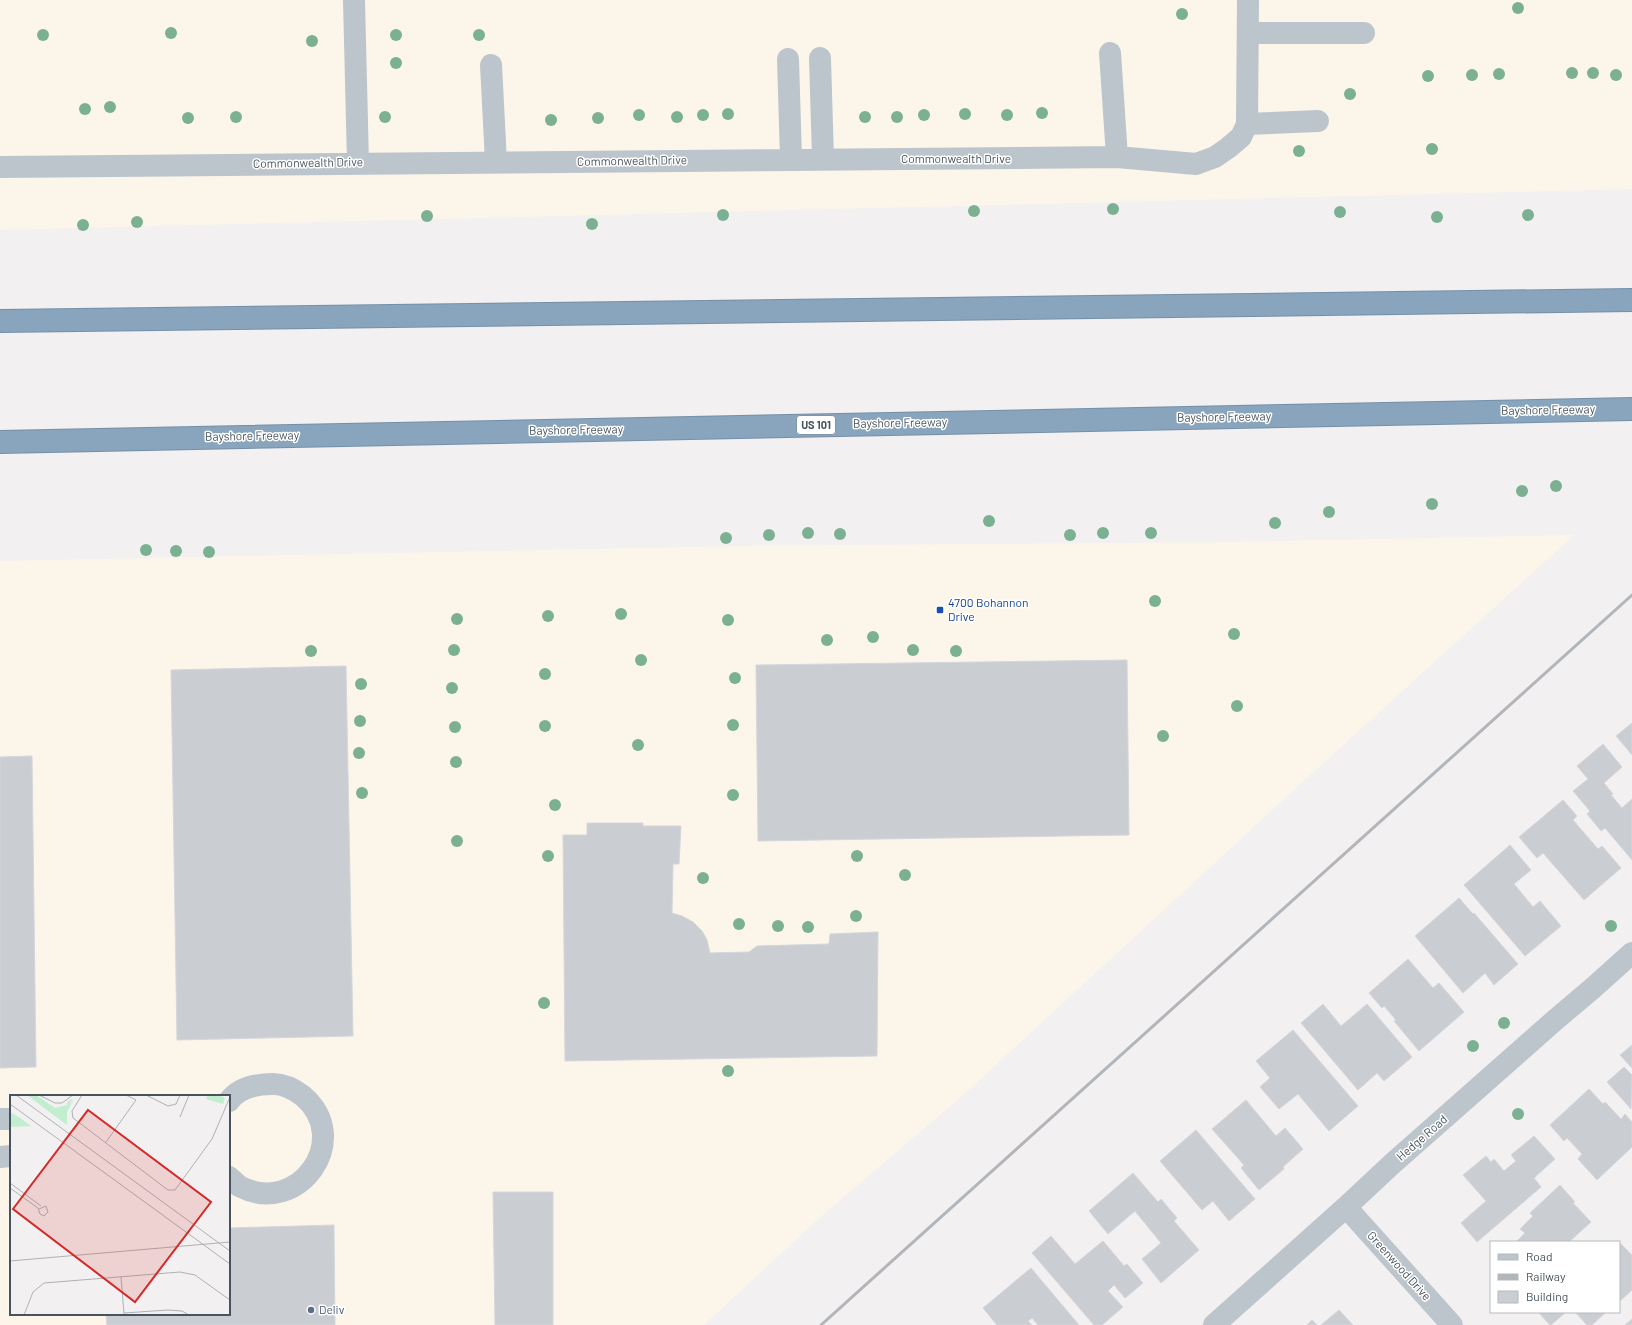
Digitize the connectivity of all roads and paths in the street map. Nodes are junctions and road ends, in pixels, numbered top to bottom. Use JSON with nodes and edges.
{"nodes":[{"id":1,"x":354,"y":0,"type":"edge"},
{"id":2,"x":1248,"y":0,"type":"edge"},
{"id":3,"x":1248,"y":33,"type":"junction"},
{"id":4,"x":1364,"y":33,"type":"dead end"},
{"id":5,"x":1110,"y":53,"type":"dead end"},
{"id":6,"x":820,"y":58,"type":"dead end"},
{"id":7,"x":788,"y":59,"type":"dead end"},
{"id":8,"x":492,"y":65,"type":"dead end"},
{"id":9,"x":1318,"y":121,"type":"dead end"},
{"id":10,"x":1247,"y":124,"type":"junction"},
{"id":11,"x":1117,"y":157,"type":"junction"},
{"id":12,"x":791,"y":159,"type":"junction"},
{"id":13,"x":823,"y":159,"type":"junction"},
{"id":14,"x":496,"y":162,"type":"junction"},
{"id":15,"x":358,"y":163,"type":"junction"},
{"id":16,"x":0,"y":167,"type":"edge"},
{"id":17,"x":1632,"y":300,"type":"edge"},
{"id":18,"x":0,"y":321,"type":"edge"},
{"id":19,"x":1632,"y":408,"type":"edge"},
{"id":20,"x":0,"y":442,"type":"edge"},
{"id":21,"x":1632,"y":952,"type":"edge"},
{"id":22,"x":230,"y":1100,"type":"edge"},
{"id":23,"x":230,"y":1178,"type":"edge"},
{"id":24,"x":1346,"y":1207,"type":"junction"},
{"id":25,"x":1214,"y":1325,"type":"edge"},
{"id":26,"x":1452,"y":1325,"type":"edge"}],
"edges":[{"from":1,"to":15,"type":"street"},
{"from":2,"to":3,"type":"street"},
{"from":3,"to":4,"type":"street"},
{"from":3,"to":10,"type":"street"},
{"from":5,"to":11,"type":"street"},
{"from":6,"to":13,"type":"street"},
{"from":7,"to":12,"type":"street"},
{"from":8,"to":14,"type":"street"},
{"from":9,"to":10,"type":"street"},
{"from":10,"to":11,"type":"street","name":"Commonwealth Drive"},
{"from":11,"to":13,"type":"street","name":"Commonwealth Drive"},
{"from":12,"to":13,"type":"street","name":"Commonwealth Drive"},
{"from":12,"to":14,"type":"street","name":"Commonwealth Drive"},
{"from":14,"to":15,"type":"street","name":"Commonwealth Drive"},
{"from":15,"to":16,"type":"street","name":"Commonwealth Drive"},
{"from":17,"to":18,"type":"highway"},
{"from":19,"to":20,"type":"highway","name":"Bayshore Freeway","number":"US 101"},
{"from":21,"to":24,"type":"street","name":"Hedge Road"},
{"from":22,"to":23,"type":"street"},
{"from":24,"to":25,"type":"street","name":"Hedge Road"},
{"from":24,"to":26,"type":"street","name":"Greenwood Drive"}]}
